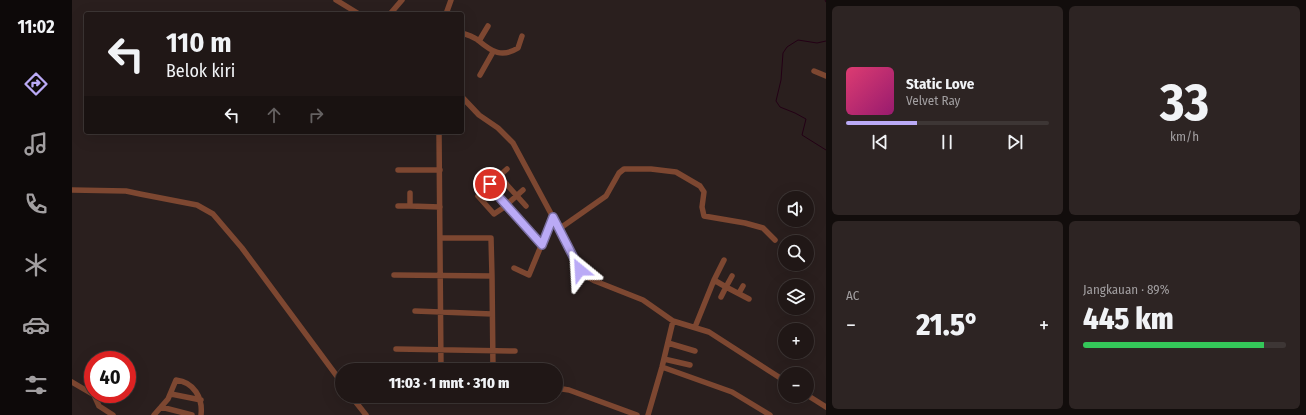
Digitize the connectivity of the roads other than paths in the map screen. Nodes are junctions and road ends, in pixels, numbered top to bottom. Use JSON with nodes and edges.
{"nodes":[{"id":1,"x":336,"y":0,"type":"edge"},
{"id":2,"x":402,"y":0,"type":"edge"},
{"id":3,"x":451,"y":0,"type":"edge"},
{"id":4,"x":356,"y":12,"type":"edge"},
{"id":5,"x":392,"y":12,"type":"edge"},
{"id":6,"x":447,"y":12,"type":"edge"},
{"id":7,"x":488,"y":26,"type":"dead end"},
{"id":8,"x":464,"y":34,"type":"edge"},
{"id":9,"x":522,"y":36,"type":"dead end"},
{"id":10,"x":479,"y":41,"type":"junction"},
{"id":11,"x":493,"y":52,"type":"junction"},
{"id":12,"x":814,"y":71,"type":"dead end"},
{"id":13,"x":480,"y":75,"type":"dead end"},
{"id":14,"x":826,"y":76,"type":"edge"},
{"id":15,"x":464,"y":99,"type":"edge"},
{"id":16,"x":439,"y":134,"type":"edge"},
{"id":17,"x":507,"y":169,"type":"dead end"},
{"id":18,"x":398,"y":170,"type":"dead end"},
{"id":19,"x":440,"y":170,"type":"junction"},
{"id":20,"x":499,"y":176,"type":"junction"},
{"id":21,"x":72,"y":190,"type":"edge"},
{"id":22,"x":524,"y":190,"type":"dead end"},
{"id":23,"x":410,"y":193,"type":"dead end"},
{"id":24,"x":478,"y":196,"type":"dead end"},
{"id":25,"x":517,"y":196,"type":"junction"},
{"id":26,"x":398,"y":206,"type":"dead end"},
{"id":27,"x":410,"y":206,"type":"junction"},
{"id":28,"x":507,"y":206,"type":"junction"},
{"id":29,"x":526,"y":206,"type":"dead end"},
{"id":30,"x":440,"y":207,"type":"junction"},
{"id":31,"x":553,"y":217,"type":"junction"},
{"id":32,"x":560,"y":229,"type":"junction"},
{"id":33,"x":440,"y":238,"type":"junction"},
{"id":34,"x":775,"y":240,"type":"dead end"},
{"id":35,"x":542,"y":245,"type":"junction"},
{"id":36,"x":724,"y":260,"type":"dead end"},
{"id":37,"x":514,"y":268,"type":"dead end"},
{"id":38,"x":394,"y":274,"type":"dead end"},
{"id":39,"x":440,"y":275,"type":"junction"},
{"id":40,"x":492,"y":276,"type":"junction"},
{"id":41,"x":732,"y":276,"type":"dead end"},
{"id":42,"x":714,"y":280,"type":"junction"},
{"id":43,"x":743,"y":286,"type":"dead end"},
{"id":44,"x":726,"y":287,"type":"junction"},
{"id":45,"x":739,"y":293,"type":"junction"},
{"id":46,"x":720,"y":297,"type":"dead end"},
{"id":47,"x":749,"y":299,"type":"dead end"},
{"id":48,"x":415,"y":311,"type":"dead end"},
{"id":49,"x":440,"y":313,"type":"junction"},
{"id":50,"x":492,"y":314,"type":"junction"},
{"id":51,"x":673,"y":321,"type":"junction"},
{"id":52,"x":695,"y":327,"type":"junction"},
{"id":53,"x":668,"y":343,"type":"junction"},
{"id":54,"x":396,"y":349,"type":"dead end"},
{"id":55,"x":441,"y":351,"type":"junction"},
{"id":56,"x":515,"y":351,"type":"dead end"},
{"id":57,"x":695,"y":351,"type":"dead end"},
{"id":58,"x":492,"y":352,"type":"junction"},
{"id":59,"x":664,"y":359,"type":"junction"},
{"id":60,"x":440,"y":363,"type":"edge"},
{"id":61,"x":493,"y":363,"type":"edge"},
{"id":62,"x":690,"y":366,"type":"dead end"},
{"id":63,"x":662,"y":367,"type":"junction"},
{"id":64,"x":335,"y":374,"type":"edge"},
{"id":65,"x":778,"y":376,"type":"edge"},
{"id":66,"x":72,"y":382,"type":"edge"},
{"id":67,"x":563,"y":389,"type":"edge"},
{"id":68,"x":171,"y":394,"type":"junction"},
{"id":69,"x":814,"y":399,"type":"edge"},
{"id":70,"x":201,"y":400,"type":"junction"},
{"id":71,"x":357,"y":403,"type":"edge"},
{"id":72,"x":826,"y":406,"type":"edge"},
{"id":73,"x":161,"y":407,"type":"junction"},
{"id":74,"x":113,"y":415,"type":"edge"},
{"id":75,"x":154,"y":415,"type":"edge"},
{"id":76,"x":192,"y":415,"type":"edge"},
{"id":77,"x":201,"y":415,"type":"edge"},
{"id":78,"x":366,"y":415,"type":"edge"},
{"id":79,"x":635,"y":415,"type":"edge"},
{"id":80,"x":648,"y":415,"type":"edge"},
{"id":81,"x":770,"y":415,"type":"edge"}],
"edges":[{"from":1,"to":4,"type":"street"},
{"from":2,"to":5,"type":"street"},
{"from":3,"to":6,"type":"street"},
{"from":7,"to":10,"type":"street"},
{"from":8,"to":10,"type":"street"},
{"from":9,"to":11,"type":"street"},
{"from":10,"to":11,"type":"street"},
{"from":11,"to":13,"type":"street"},
{"from":12,"to":14,"type":"street"},
{"from":15,"to":31,"type":"street"},
{"from":16,"to":19,"type":"street"},
{"from":17,"to":20,"type":"street"},
{"from":18,"to":19,"type":"street"},
{"from":19,"to":30,"type":"street"},
{"from":20,"to":25,"type":"street"},
{"from":20,"to":28,"type":"street"},
{"from":21,"to":64,"type":"street"},
{"from":22,"to":25,"type":"street"},
{"from":23,"to":27,"type":"street"},
{"from":24,"to":28,"type":"street"},
{"from":25,"to":28,"type":"street"},
{"from":25,"to":29,"type":"street"},
{"from":26,"to":27,"type":"street"},
{"from":27,"to":30,"type":"street"},
{"from":28,"to":35,"type":"street"},
{"from":30,"to":33,"type":"street"},
{"from":31,"to":32,"type":"street"},
{"from":31,"to":35,"type":"street"},
{"from":32,"to":34,"type":"street"},
{"from":32,"to":51,"type":"street"},
{"from":33,"to":39,"type":"street"},
{"from":33,"to":40,"type":"street"},
{"from":35,"to":37,"type":"street"},
{"from":36,"to":42,"type":"street"},
{"from":38,"to":39,"type":"street"},
{"from":39,"to":40,"type":"street"},
{"from":39,"to":49,"type":"street"},
{"from":40,"to":50,"type":"street"},
{"from":41,"to":44,"type":"street"},
{"from":42,"to":44,"type":"street"},
{"from":42,"to":52,"type":"street"},
{"from":43,"to":45,"type":"street"},
{"from":44,"to":45,"type":"street"},
{"from":44,"to":46,"type":"street"},
{"from":45,"to":47,"type":"street"},
{"from":48,"to":49,"type":"street"},
{"from":49,"to":50,"type":"street"},
{"from":49,"to":55,"type":"street"},
{"from":50,"to":58,"type":"street"},
{"from":51,"to":52,"type":"street"},
{"from":51,"to":53,"type":"street"},
{"from":52,"to":65,"type":"street"},
{"from":53,"to":57,"type":"street"},
{"from":53,"to":59,"type":"street"},
{"from":54,"to":55,"type":"street"},
{"from":55,"to":58,"type":"street"},
{"from":55,"to":60,"type":"street"},
{"from":56,"to":58,"type":"street"},
{"from":58,"to":61,"type":"street"},
{"from":59,"to":62,"type":"street"},
{"from":59,"to":63,"type":"street"},
{"from":63,"to":80,"type":"street"},
{"from":63,"to":81,"type":"street"},
{"from":66,"to":74,"type":"street"},
{"from":67,"to":79,"type":"street"},
{"from":68,"to":70,"type":"street"},
{"from":68,"to":70,"type":"street"},
{"from":68,"to":73,"type":"street"},
{"from":69,"to":72,"type":"street"},
{"from":70,"to":77,"type":"street"},
{"from":71,"to":78,"type":"street"},
{"from":73,"to":75,"type":"street"},
{"from":73,"to":76,"type":"street"}]}
